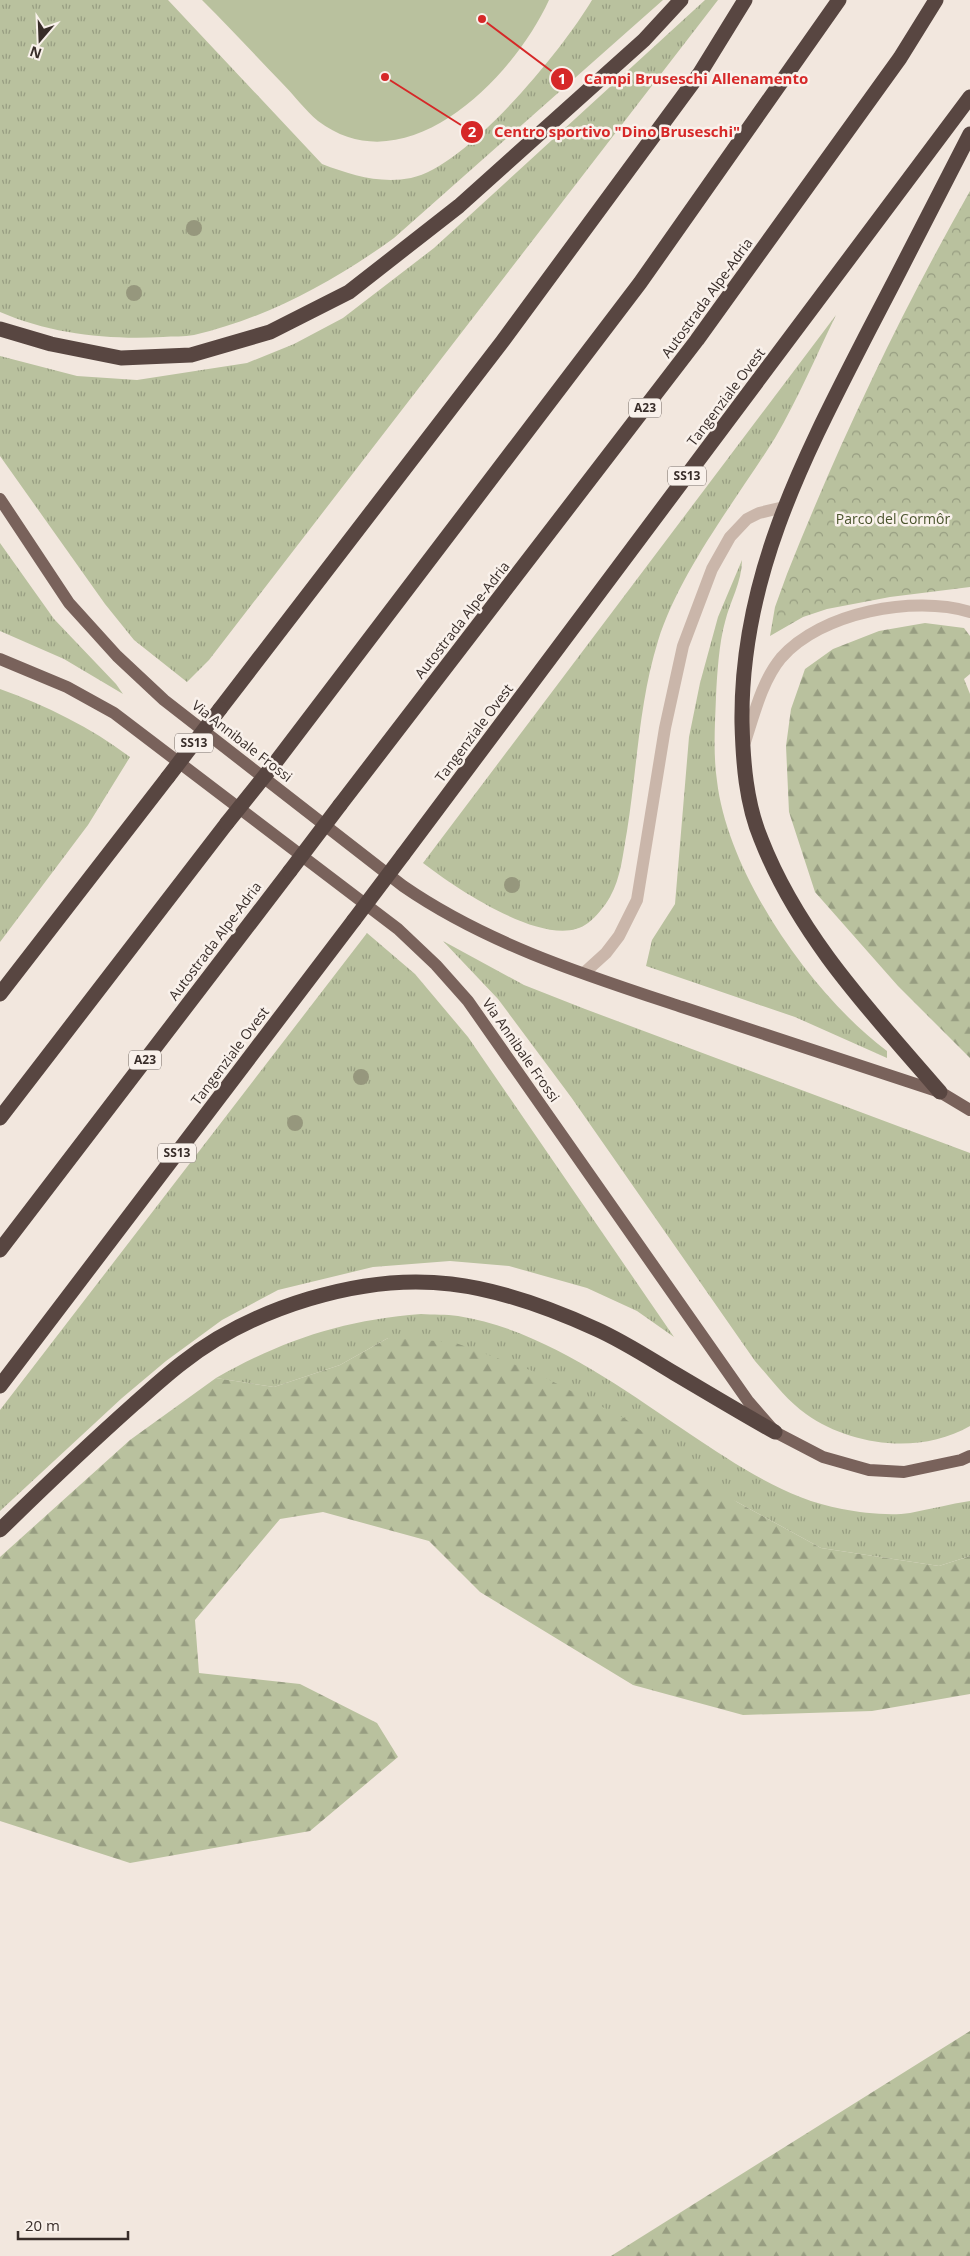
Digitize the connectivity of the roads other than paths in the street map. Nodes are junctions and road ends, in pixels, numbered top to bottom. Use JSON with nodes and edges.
{"nodes":[{"id":1,"x":681,"y":0,"type":"edge"},
{"id":2,"x":745,"y":0,"type":"edge"},
{"id":3,"x":838,"y":0,"type":"edge"},
{"id":4,"x":936,"y":0,"type":"edge"},
{"id":5,"x":970,"y":97,"type":"edge"},
{"id":6,"x":970,"y":134,"type":"edge"},
{"id":7,"x":0,"y":329,"type":"edge"},
{"id":8,"x":0,"y":499,"type":"edge"},
{"id":9,"x":784,"y":507,"type":"junction"},
{"id":10,"x":970,"y":612,"type":"edge"},
{"id":11,"x":0,"y":659,"type":"edge"},
{"id":12,"x":742,"y":749,"type":"junction"},
{"id":13,"x":584,"y":973,"type":"junction"},
{"id":14,"x":0,"y":994,"type":"edge"},
{"id":15,"x":940,"y":1092,"type":"junction"},
{"id":16,"x":970,"y":1110,"type":"edge"},
{"id":17,"x":0,"y":1118,"type":"edge"},
{"id":18,"x":0,"y":1250,"type":"edge"},
{"id":19,"x":0,"y":1386,"type":"edge"},
{"id":20,"x":775,"y":1432,"type":"junction"},
{"id":21,"x":967,"y":1459,"type":"edge"},
{"id":22,"x":0,"y":1530,"type":"edge"}],
"edges":[{"from":1,"to":7,"type":"highway"},
{"from":2,"to":14,"type":"highway","number":"SS13","bridge":true},
{"from":3,"to":17,"type":"highway","bridge":true},
{"from":4,"to":18,"type":"highway","name":"Autostrada Alpe-Adria","number":"A23","bridge":true},
{"from":5,"to":19,"type":"highway","name":"Tangenziale Ovest","number":"SS13","bridge":true},
{"from":6,"to":9,"type":"highway"},
{"from":8,"to":13,"type":"main road","name":"Via Annibale Frossi"},
{"from":9,"to":12,"type":"highway"},
{"from":9,"to":13,"type":"lane"},
{"from":10,"to":12,"type":"lane"},
{"from":11,"to":20,"type":"main road","name":"Via Annibale Frossi"},
{"from":12,"to":15,"type":"highway"},
{"from":13,"to":15,"type":"main road","name":"Via Annibale Frossi"},
{"from":15,"to":16,"type":"main road","name":"Via Annibale Frossi"},
{"from":20,"to":21,"type":"main road","name":"Via Annibale Frossi"},
{"from":20,"to":22,"type":"highway"}]}
